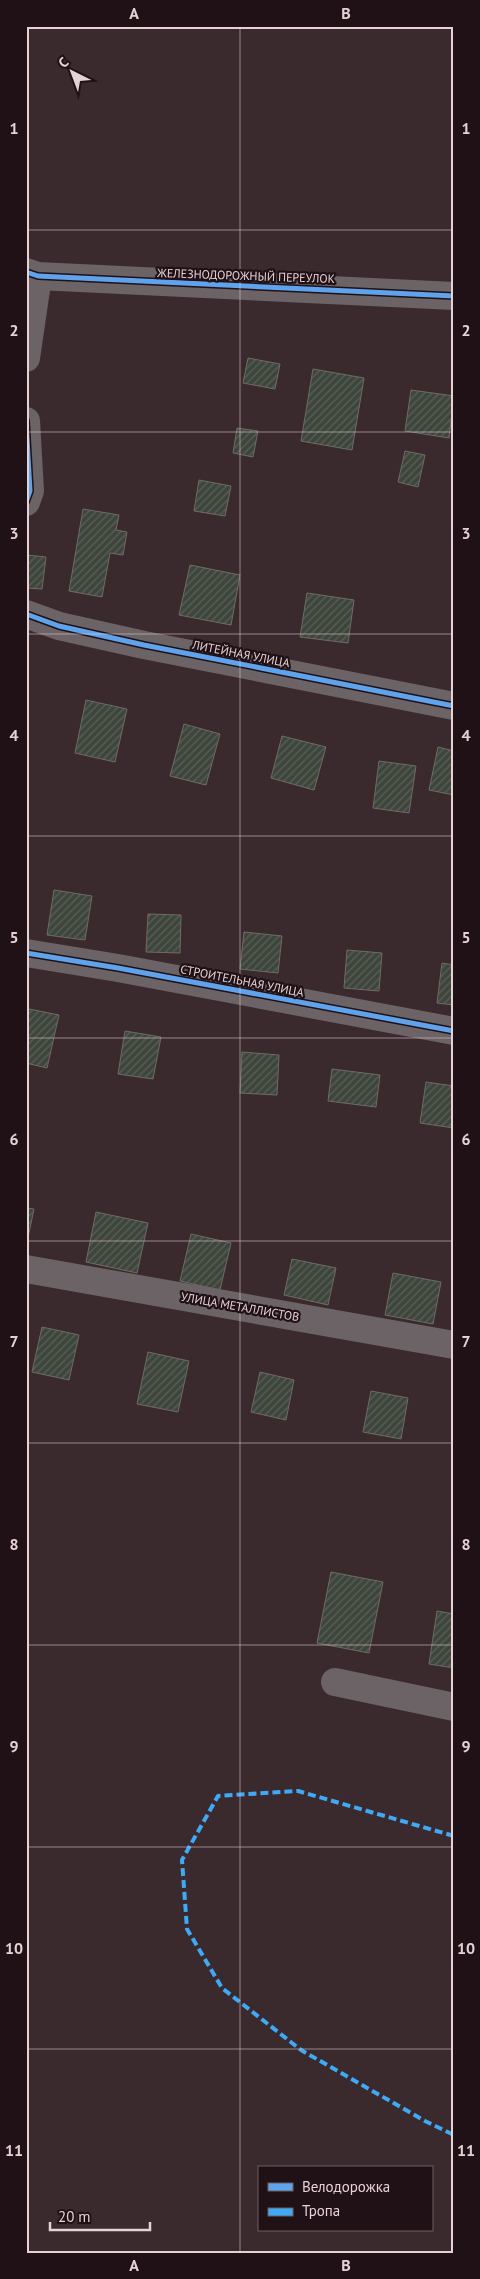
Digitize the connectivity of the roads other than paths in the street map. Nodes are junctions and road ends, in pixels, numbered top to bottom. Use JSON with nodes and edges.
{"nodes":[{"id":1,"x":32,"y":274,"type":"edge"},
{"id":2,"x":454,"y":296,"type":"edge"},
{"id":3,"x":26,"y":358,"type":"edge"},
{"id":4,"x":26,"y":421,"type":"edge"},
{"id":5,"x":26,"y":502,"type":"edge"},
{"id":6,"x":26,"y":614,"type":"edge"},
{"id":7,"x":454,"y":706,"type":"edge"},
{"id":8,"x":26,"y":953,"type":"edge"},
{"id":9,"x":454,"y":1031,"type":"edge"},
{"id":10,"x":26,"y":1269,"type":"edge"},
{"id":11,"x":454,"y":1345,"type":"edge"},
{"id":12,"x":335,"y":1682,"type":"dead end"},
{"id":13,"x":454,"y":1707,"type":"edge"}],
"edges":[{"from":1,"to":2,"type":"street","name":"ЖЕЛЕЗНОДОРОЖНЫЙ ПЕРЕУЛОК"},
{"from":1,"to":3,"type":"street"},
{"from":4,"to":5,"type":"street"},
{"from":6,"to":7,"type":"street","name":"ЛИТЕЙНАЯ УЛИЦА"},
{"from":8,"to":9,"type":"street","name":"СТРОИТЕЛЬНАЯ УЛИЦА"},
{"from":10,"to":11,"type":"street","name":"УЛИЦА МЕТАЛЛИСТОВ"},
{"from":12,"to":13,"type":"street"}]}
